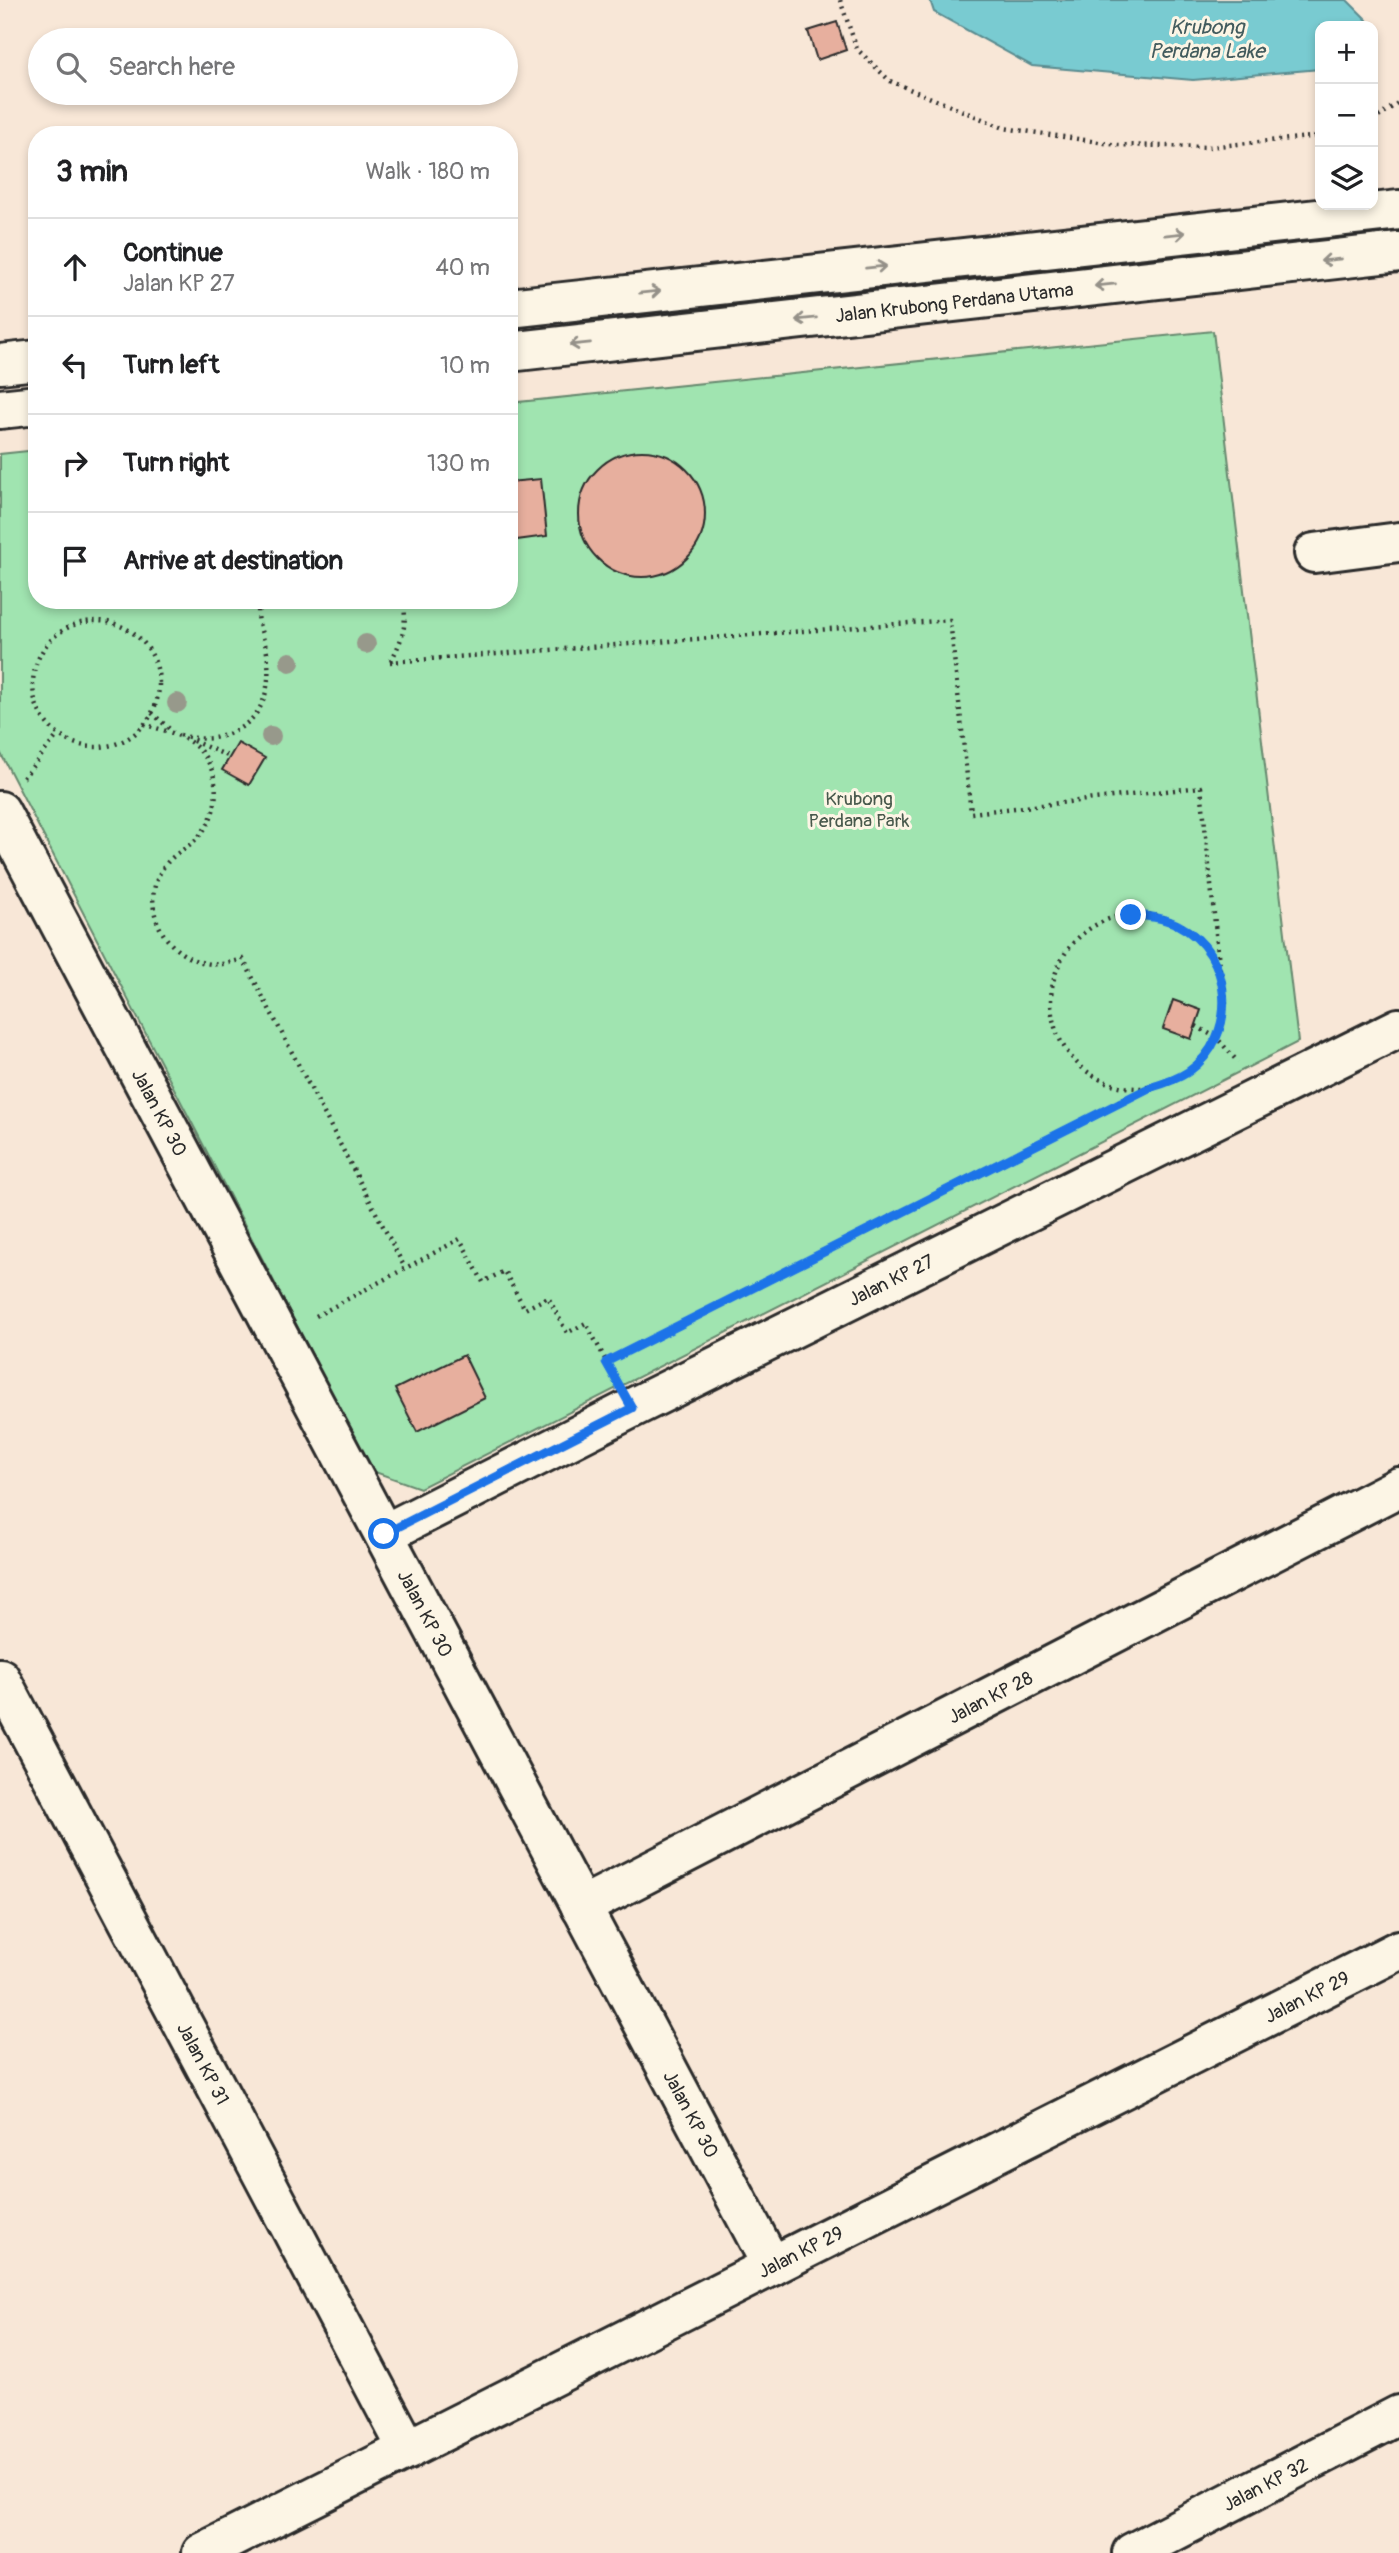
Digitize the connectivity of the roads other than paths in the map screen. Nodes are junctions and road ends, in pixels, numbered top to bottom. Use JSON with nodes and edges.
{"nodes":[{"id":1,"x":1399,"y":210,"type":"edge"},
{"id":2,"x":1399,"y":252,"type":"edge"},
{"id":3,"x":518,"y":307,"type":"edge"},
{"id":4,"x":518,"y":351,"type":"edge"},
{"id":5,"x":28,"y":361,"type":"edge"},
{"id":6,"x":0,"y":364,"type":"edge"},
{"id":7,"x":28,"y":406,"type":"edge"},
{"id":8,"x":0,"y":409,"type":"edge"},
{"id":9,"x":1399,"y":542,"type":"edge"},
{"id":10,"x":1314,"y":553,"type":"dead end"},
{"id":11,"x":8,"y":799,"type":"edge"},
{"id":12,"x":1399,"y":1028,"type":"edge"},
{"id":13,"x":1399,"y":1487,"type":"edge"},
{"id":14,"x":384,"y":1534,"type":"junction"},
{"id":15,"x":0,"y":1678,"type":"edge"},
{"id":16,"x":581,"y":1907,"type":"junction"},
{"id":17,"x":1399,"y":1950,"type":"edge"},
{"id":18,"x":772,"y":2266,"type":"junction"},
{"id":19,"x":1399,"y":2415,"type":"edge"},
{"id":20,"x":408,"y":2450,"type":"junction"},
{"id":21,"x":202,"y":2553,"type":"edge"},
{"id":22,"x":1132,"y":2553,"type":"edge"}],
"edges":[{"from":3,"to":1,"type":"street","one_way":true},
{"from":2,"to":4,"type":"street","name":"Jalan Krubong Perdana Utama","one_way":true},
{"from":5,"to":6,"type":"street"},
{"from":7,"to":8,"type":"street"},
{"from":9,"to":10,"type":"street"},
{"from":11,"to":14,"type":"street","name":"Jalan KP 30"},
{"from":12,"to":14,"type":"street","name":"Jalan KP 27"},
{"from":13,"to":16,"type":"street","name":"Jalan KP 28"},
{"from":14,"to":16,"type":"street","name":"Jalan KP 30"},
{"from":15,"to":20,"type":"street","name":"Jalan KP 31"},
{"from":16,"to":18,"type":"street","name":"Jalan KP 30"},
{"from":17,"to":18,"type":"street","name":"Jalan KP 29"},
{"from":18,"to":20,"type":"street","name":"Jalan KP 29"},
{"from":19,"to":22,"type":"street","name":"Jalan KP 32"},
{"from":20,"to":21,"type":"street","name":"Jalan KP 29"}]}
